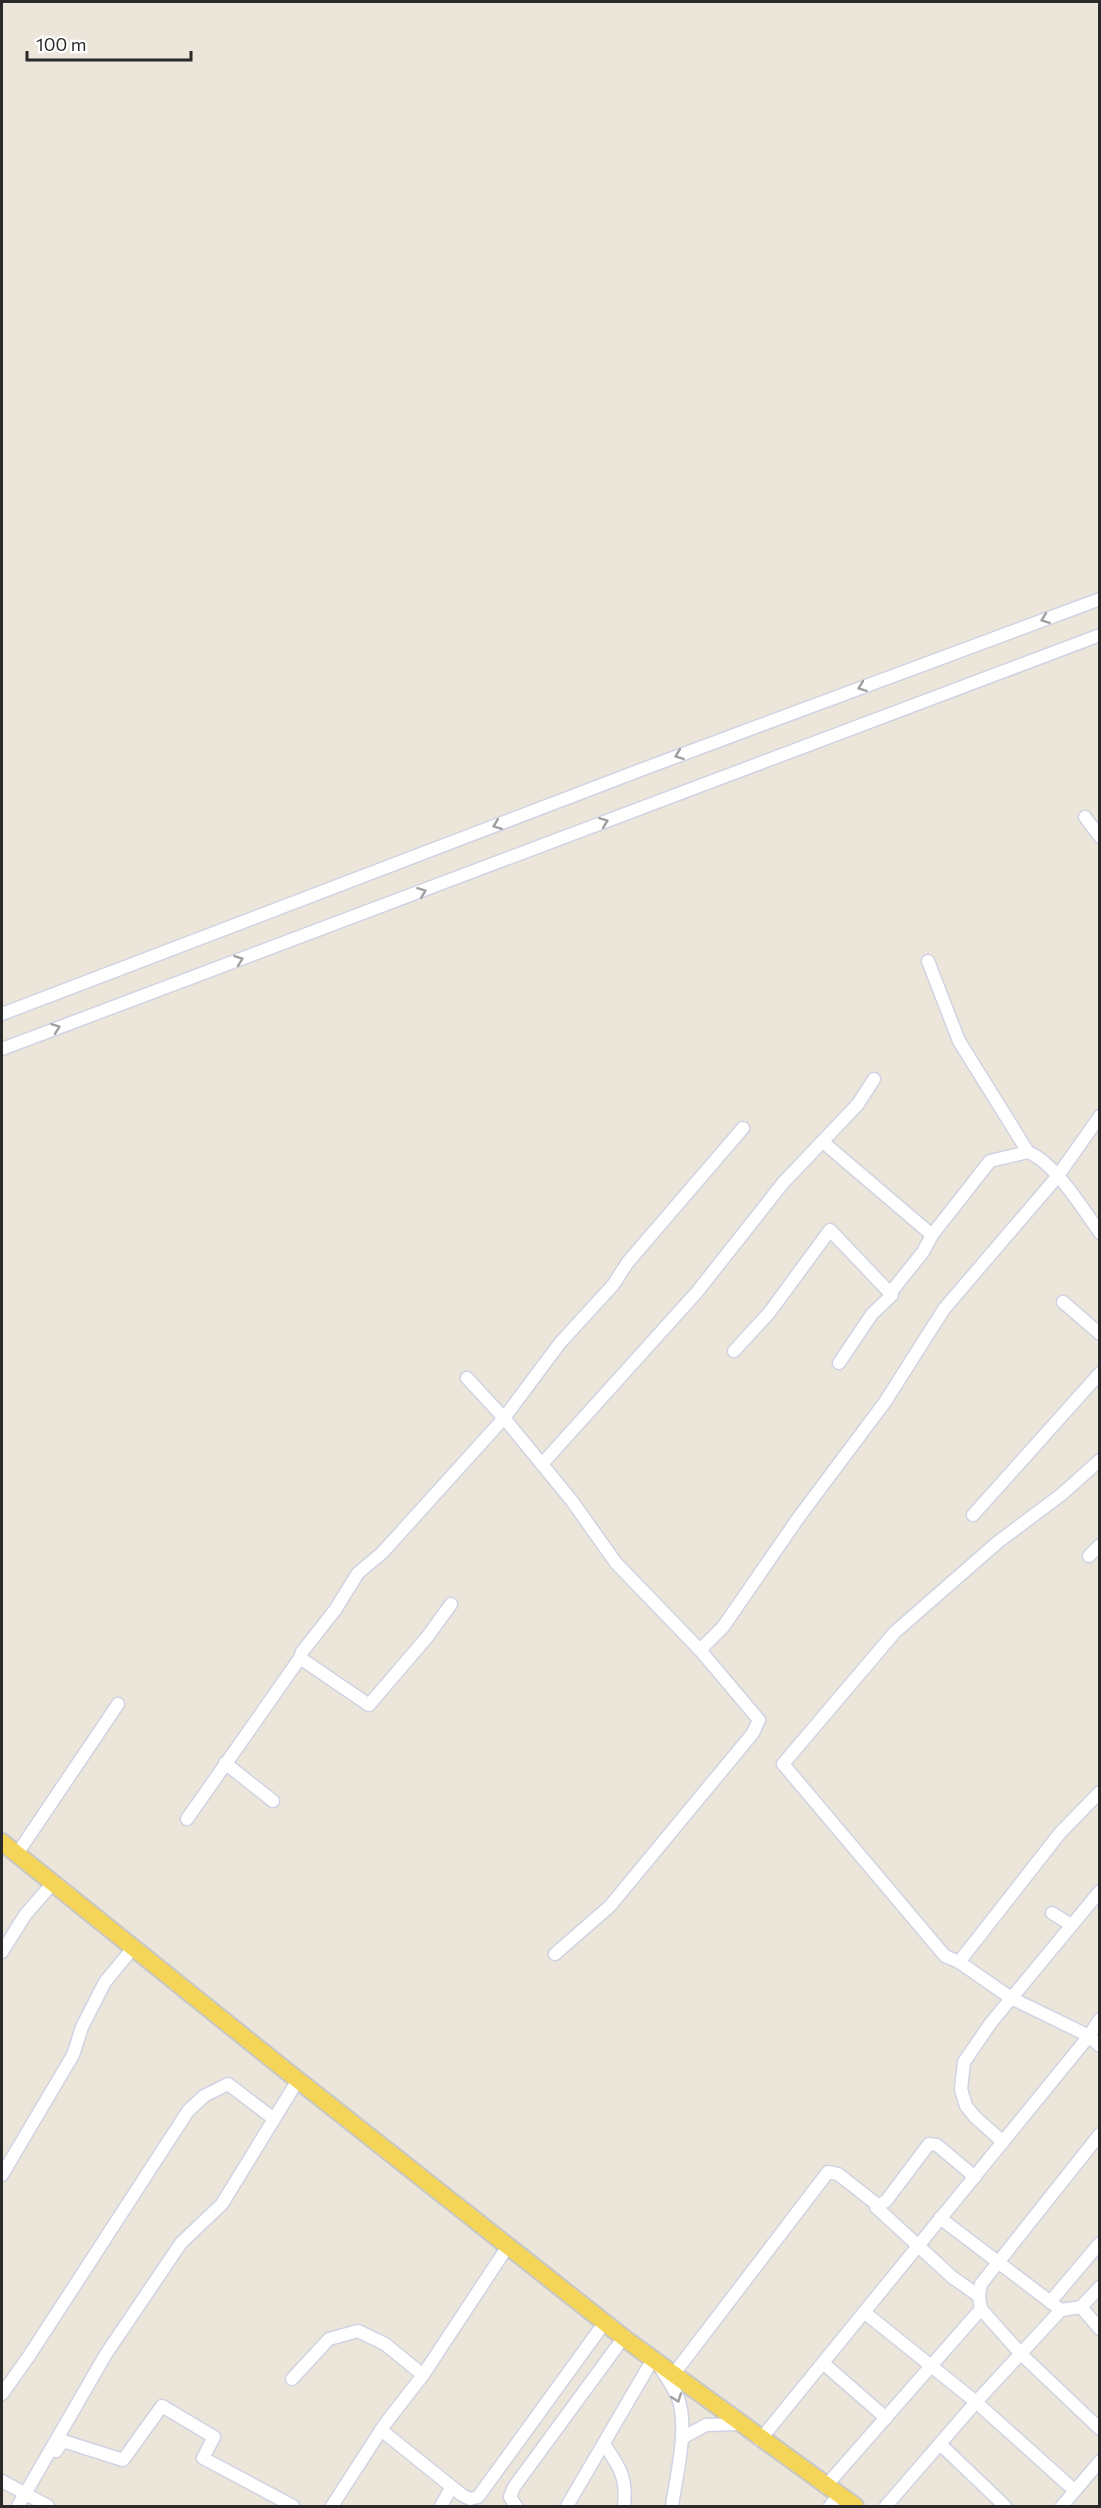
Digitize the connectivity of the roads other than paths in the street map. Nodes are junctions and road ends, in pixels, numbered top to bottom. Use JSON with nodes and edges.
{"nodes":[{"id":1,"x":1100,"y":599,"type":"edge"},
{"id":2,"x":1100,"y":635,"type":"edge"},
{"id":3,"x":1085,"y":817,"type":"dead end"},
{"id":4,"x":1100,"y":837,"type":"edge"},
{"id":5,"x":928,"y":961,"type":"dead end"},
{"id":6,"x":2,"y":1014,"type":"edge"},
{"id":7,"x":2,"y":1049,"type":"edge"},
{"id":8,"x":874,"y":1079,"type":"dead end"},
{"id":9,"x":1100,"y":1116,"type":"edge"},
{"id":10,"x":743,"y":1128,"type":"dead end"},
{"id":11,"x":823,"y":1142,"type":"junction"},
{"id":12,"x":1028,"y":1152,"type":"junction"},
{"id":13,"x":1057,"y":1177,"type":"junction"},
{"id":14,"x":1100,"y":1233,"type":"edge"},
{"id":15,"x":932,"y":1235,"type":"junction"},
{"id":16,"x":891,"y":1292,"type":"junction"},
{"id":17,"x":1063,"y":1302,"type":"dead end"},
{"id":18,"x":1100,"y":1334,"type":"edge"},
{"id":19,"x":734,"y":1351,"type":"dead end"},
{"id":20,"x":839,"y":1363,"type":"dead end"},
{"id":21,"x":1100,"y":1373,"type":"edge"},
{"id":22,"x":467,"y":1378,"type":"dead end"},
{"id":23,"x":504,"y":1418,"type":"junction"},
{"id":24,"x":1100,"y":1460,"type":"edge"},
{"id":25,"x":542,"y":1464,"type":"junction"},
{"id":26,"x":973,"y":1515,"type":"dead end"},
{"id":27,"x":1100,"y":1545,"type":"edge"},
{"id":28,"x":1089,"y":1556,"type":"dead end"},
{"id":29,"x":451,"y":1604,"type":"dead end"},
{"id":30,"x":700,"y":1650,"type":"junction"},
{"id":31,"x":300,"y":1658,"type":"junction"},
{"id":32,"x":118,"y":1704,"type":"dead end"},
{"id":33,"x":225,"y":1763,"type":"junction"},
{"id":34,"x":1100,"y":1792,"type":"edge"},
{"id":35,"x":273,"y":1801,"type":"dead end"},
{"id":36,"x":187,"y":1819,"type":"dead end"},
{"id":37,"x":2,"y":1842,"type":"edge"},
{"id":38,"x":17,"y":1854,"type":"junction"},
{"id":39,"x":52,"y":1884,"type":"junction"},
{"id":40,"x":1100,"y":1892,"type":"edge"},
{"id":41,"x":1052,"y":1913,"type":"dead end"},
{"id":42,"x":1071,"y":1925,"type":"junction"},
{"id":43,"x":133,"y":1948,"type":"junction"},
{"id":44,"x":2,"y":1952,"type":"edge"},
{"id":45,"x":555,"y":1954,"type":"dead end"},
{"id":46,"x":959,"y":1962,"type":"junction"},
{"id":47,"x":1011,"y":1998,"type":"junction"},
{"id":48,"x":1100,"y":2019,"type":"edge"},
{"id":49,"x":1089,"y":2036,"type":"junction"},
{"id":50,"x":1100,"y":2046,"type":"edge"},
{"id":51,"x":298,"y":2080,"type":"junction"},
{"id":52,"x":274,"y":2119,"type":"junction"},
{"id":53,"x":1100,"y":2134,"type":"edge"},
{"id":54,"x":1003,"y":2142,"type":"junction"},
{"id":55,"x":2,"y":2175,"type":"edge"},
{"id":56,"x":975,"y":2177,"type":"junction"},
{"id":57,"x":876,"y":2207,"type":"junction"},
{"id":58,"x":939,"y":2218,"type":"junction"},
{"id":59,"x":1100,"y":2243,"type":"edge"},
{"id":60,"x":918,"y":2245,"type":"junction"},
{"id":61,"x":508,"y":2246,"type":"junction"},
{"id":62,"x":998,"y":2263,"type":"junction"},
{"id":63,"x":1100,"y":2287,"type":"edge"},
{"id":64,"x":979,"y":2296,"type":"junction"},
{"id":65,"x":1050,"y":2302,"type":"junction"},
{"id":66,"x":1081,"y":2307,"type":"junction"},
{"id":67,"x":981,"y":2309,"type":"junction"},
{"id":68,"x":1061,"y":2310,"type":"junction"},
{"id":69,"x":864,"y":2312,"type":"junction"},
{"id":70,"x":605,"y":2322,"type":"junction"},
{"id":71,"x":1100,"y":2329,"type":"edge"},
{"id":72,"x":624,"y":2337,"type":"junction"},
{"id":73,"x":1021,"y":2354,"type":"junction"},
{"id":74,"x":655,"y":2361,"type":"junction"},
{"id":75,"x":823,"y":2363,"type":"junction"},
{"id":76,"x":933,"y":2366,"type":"junction"},
{"id":77,"x":423,"y":2375,"type":"junction"},
{"id":78,"x":673,"y":2375,"type":"junction"},
{"id":79,"x":292,"y":2379,"type":"dead end"},
{"id":80,"x":2,"y":2394,"type":"edge"},
{"id":81,"x":976,"y":2402,"type":"junction"},
{"id":82,"x":886,"y":2418,"type":"junction"},
{"id":83,"x":740,"y":2424,"type":"junction"},
{"id":84,"x":1100,"y":2429,"type":"edge"},
{"id":85,"x":381,"y":2430,"type":"junction"},
{"id":86,"x":682,"y":2438,"type":"junction"},
{"id":87,"x":760,"y":2440,"type":"junction"},
{"id":88,"x":604,"y":2444,"type":"junction"},
{"id":89,"x":940,"y":2444,"type":"junction"},
{"id":90,"x":1100,"y":2461,"type":"edge"},
{"id":91,"x":2,"y":2481,"type":"edge"},
{"id":92,"x":451,"y":2488,"type":"junction"},
{"id":93,"x":1074,"y":2490,"type":"junction"},
{"id":94,"x":26,"y":2493,"type":"junction"},
{"id":95,"x":831,"y":2496,"type":"edge"},
{"id":96,"x":18,"y":2506,"type":"edge"},
{"id":97,"x":48,"y":2506,"type":"edge"},
{"id":98,"x":293,"y":2506,"type":"edge"},
{"id":99,"x":332,"y":2506,"type":"edge"},
{"id":100,"x":441,"y":2506,"type":"edge"},
{"id":101,"x":516,"y":2506,"type":"edge"},
{"id":102,"x":567,"y":2506,"type":"edge"},
{"id":103,"x":624,"y":2506,"type":"edge"},
{"id":104,"x":672,"y":2506,"type":"edge"},
{"id":105,"x":855,"y":2506,"type":"edge"},
{"id":106,"x":886,"y":2506,"type":"edge"},
{"id":107,"x":1005,"y":2506,"type":"edge"},
{"id":108,"x":1062,"y":2506,"type":"edge"}],
"edges":[{"from":1,"to":6,"type":"street","one_way":true},
{"from":7,"to":2,"type":"street","one_way":true},
{"from":3,"to":4,"type":"street"},
{"from":5,"to":12,"type":"street"},
{"from":8,"to":11,"type":"street"},
{"from":9,"to":13,"type":"street"},
{"from":10,"to":23,"type":"street"},
{"from":11,"to":15,"type":"street"},
{"from":11,"to":25,"type":"street"},
{"from":12,"to":13,"type":"street"},
{"from":12,"to":15,"type":"street"},
{"from":13,"to":14,"type":"street"},
{"from":13,"to":30,"type":"street"},
{"from":15,"to":16,"type":"street"},
{"from":16,"to":19,"type":"street"},
{"from":16,"to":20,"type":"street"},
{"from":17,"to":18,"type":"street"},
{"from":21,"to":26,"type":"street"},
{"from":22,"to":23,"type":"street"},
{"from":23,"to":25,"type":"street"},
{"from":23,"to":31,"type":"street"},
{"from":24,"to":46,"type":"street"},
{"from":25,"to":30,"type":"street"},
{"from":27,"to":28,"type":"street"},
{"from":29,"to":31,"type":"street"},
{"from":30,"to":45,"type":"street"},
{"from":31,"to":33,"type":"street"},
{"from":32,"to":38,"type":"street"},
{"from":33,"to":35,"type":"street"},
{"from":33,"to":36,"type":"street"},
{"from":34,"to":46,"type":"street"},
{"from":37,"to":38,"type":"main road"},
{"from":38,"to":39,"type":"main road"},
{"from":39,"to":43,"type":"main road"},
{"from":39,"to":44,"type":"street"},
{"from":40,"to":42,"type":"street"},
{"from":41,"to":42,"type":"street"},
{"from":42,"to":47,"type":"street"},
{"from":43,"to":51,"type":"main road"},
{"from":43,"to":55,"type":"street"},
{"from":46,"to":47,"type":"street"},
{"from":47,"to":49,"type":"street"},
{"from":47,"to":54,"type":"street"},
{"from":48,"to":49,"type":"street"},
{"from":49,"to":50,"type":"street"},
{"from":49,"to":54,"type":"street"},
{"from":51,"to":52,"type":"street"},
{"from":51,"to":61,"type":"main road"},
{"from":52,"to":80,"type":"street"},
{"from":52,"to":94,"type":"street"},
{"from":53,"to":62,"type":"street"},
{"from":54,"to":56,"type":"street"},
{"from":56,"to":57,"type":"street"},
{"from":56,"to":58,"type":"street"},
{"from":57,"to":60,"type":"street"},
{"from":57,"to":78,"type":"street"},
{"from":58,"to":60,"type":"street"},
{"from":58,"to":62,"type":"street"},
{"from":59,"to":65,"type":"street"},
{"from":60,"to":64,"type":"street"},
{"from":60,"to":69,"type":"street"},
{"from":61,"to":70,"type":"main road"},
{"from":61,"to":77,"type":"street"},
{"from":62,"to":64,"type":"street"},
{"from":62,"to":65,"type":"street"},
{"from":63,"to":66,"type":"street"},
{"from":64,"to":67,"type":"street"},
{"from":65,"to":68,"type":"street"},
{"from":66,"to":68,"type":"street"},
{"from":66,"to":71,"type":"street"},
{"from":67,"to":73,"type":"street"},
{"from":67,"to":76,"type":"street"},
{"from":68,"to":73,"type":"street"},
{"from":69,"to":75,"type":"street"},
{"from":69,"to":76,"type":"street"},
{"from":70,"to":72,"type":"main road"},
{"from":70,"to":92,"type":"street"},
{"from":72,"to":74,"type":"main road"},
{"from":72,"to":101,"type":"street"},
{"from":73,"to":81,"type":"street"},
{"from":73,"to":84,"type":"street"},
{"from":74,"to":78,"type":"main road"},
{"from":74,"to":86,"type":"street","one_way":true},
{"from":74,"to":88,"type":"street"},
{"from":75,"to":82,"type":"street"},
{"from":75,"to":87,"type":"street"},
{"from":76,"to":81,"type":"street"},
{"from":76,"to":82,"type":"street"},
{"from":77,"to":79,"type":"street"},
{"from":77,"to":85,"type":"street"},
{"from":78,"to":83,"type":"main road"},
{"from":81,"to":89,"type":"street"},
{"from":81,"to":93,"type":"street"},
{"from":82,"to":95,"type":"street"},
{"from":83,"to":86,"type":"street"},
{"from":83,"to":87,"type":"main road"},
{"from":85,"to":92,"type":"street"},
{"from":85,"to":99,"type":"street"},
{"from":86,"to":104,"type":"street"},
{"from":87,"to":95,"type":"main road"},
{"from":88,"to":102,"type":"street"},
{"from":88,"to":103,"type":"street"},
{"from":89,"to":106,"type":"street"},
{"from":89,"to":107,"type":"street"},
{"from":90,"to":93,"type":"street"},
{"from":91,"to":94,"type":"street"},
{"from":92,"to":100,"type":"street"},
{"from":93,"to":108,"type":"street"},
{"from":94,"to":96,"type":"street"},
{"from":94,"to":97,"type":"street"},
{"from":94,"to":98,"type":"street"},
{"from":95,"to":105,"type":"main road"}]}
